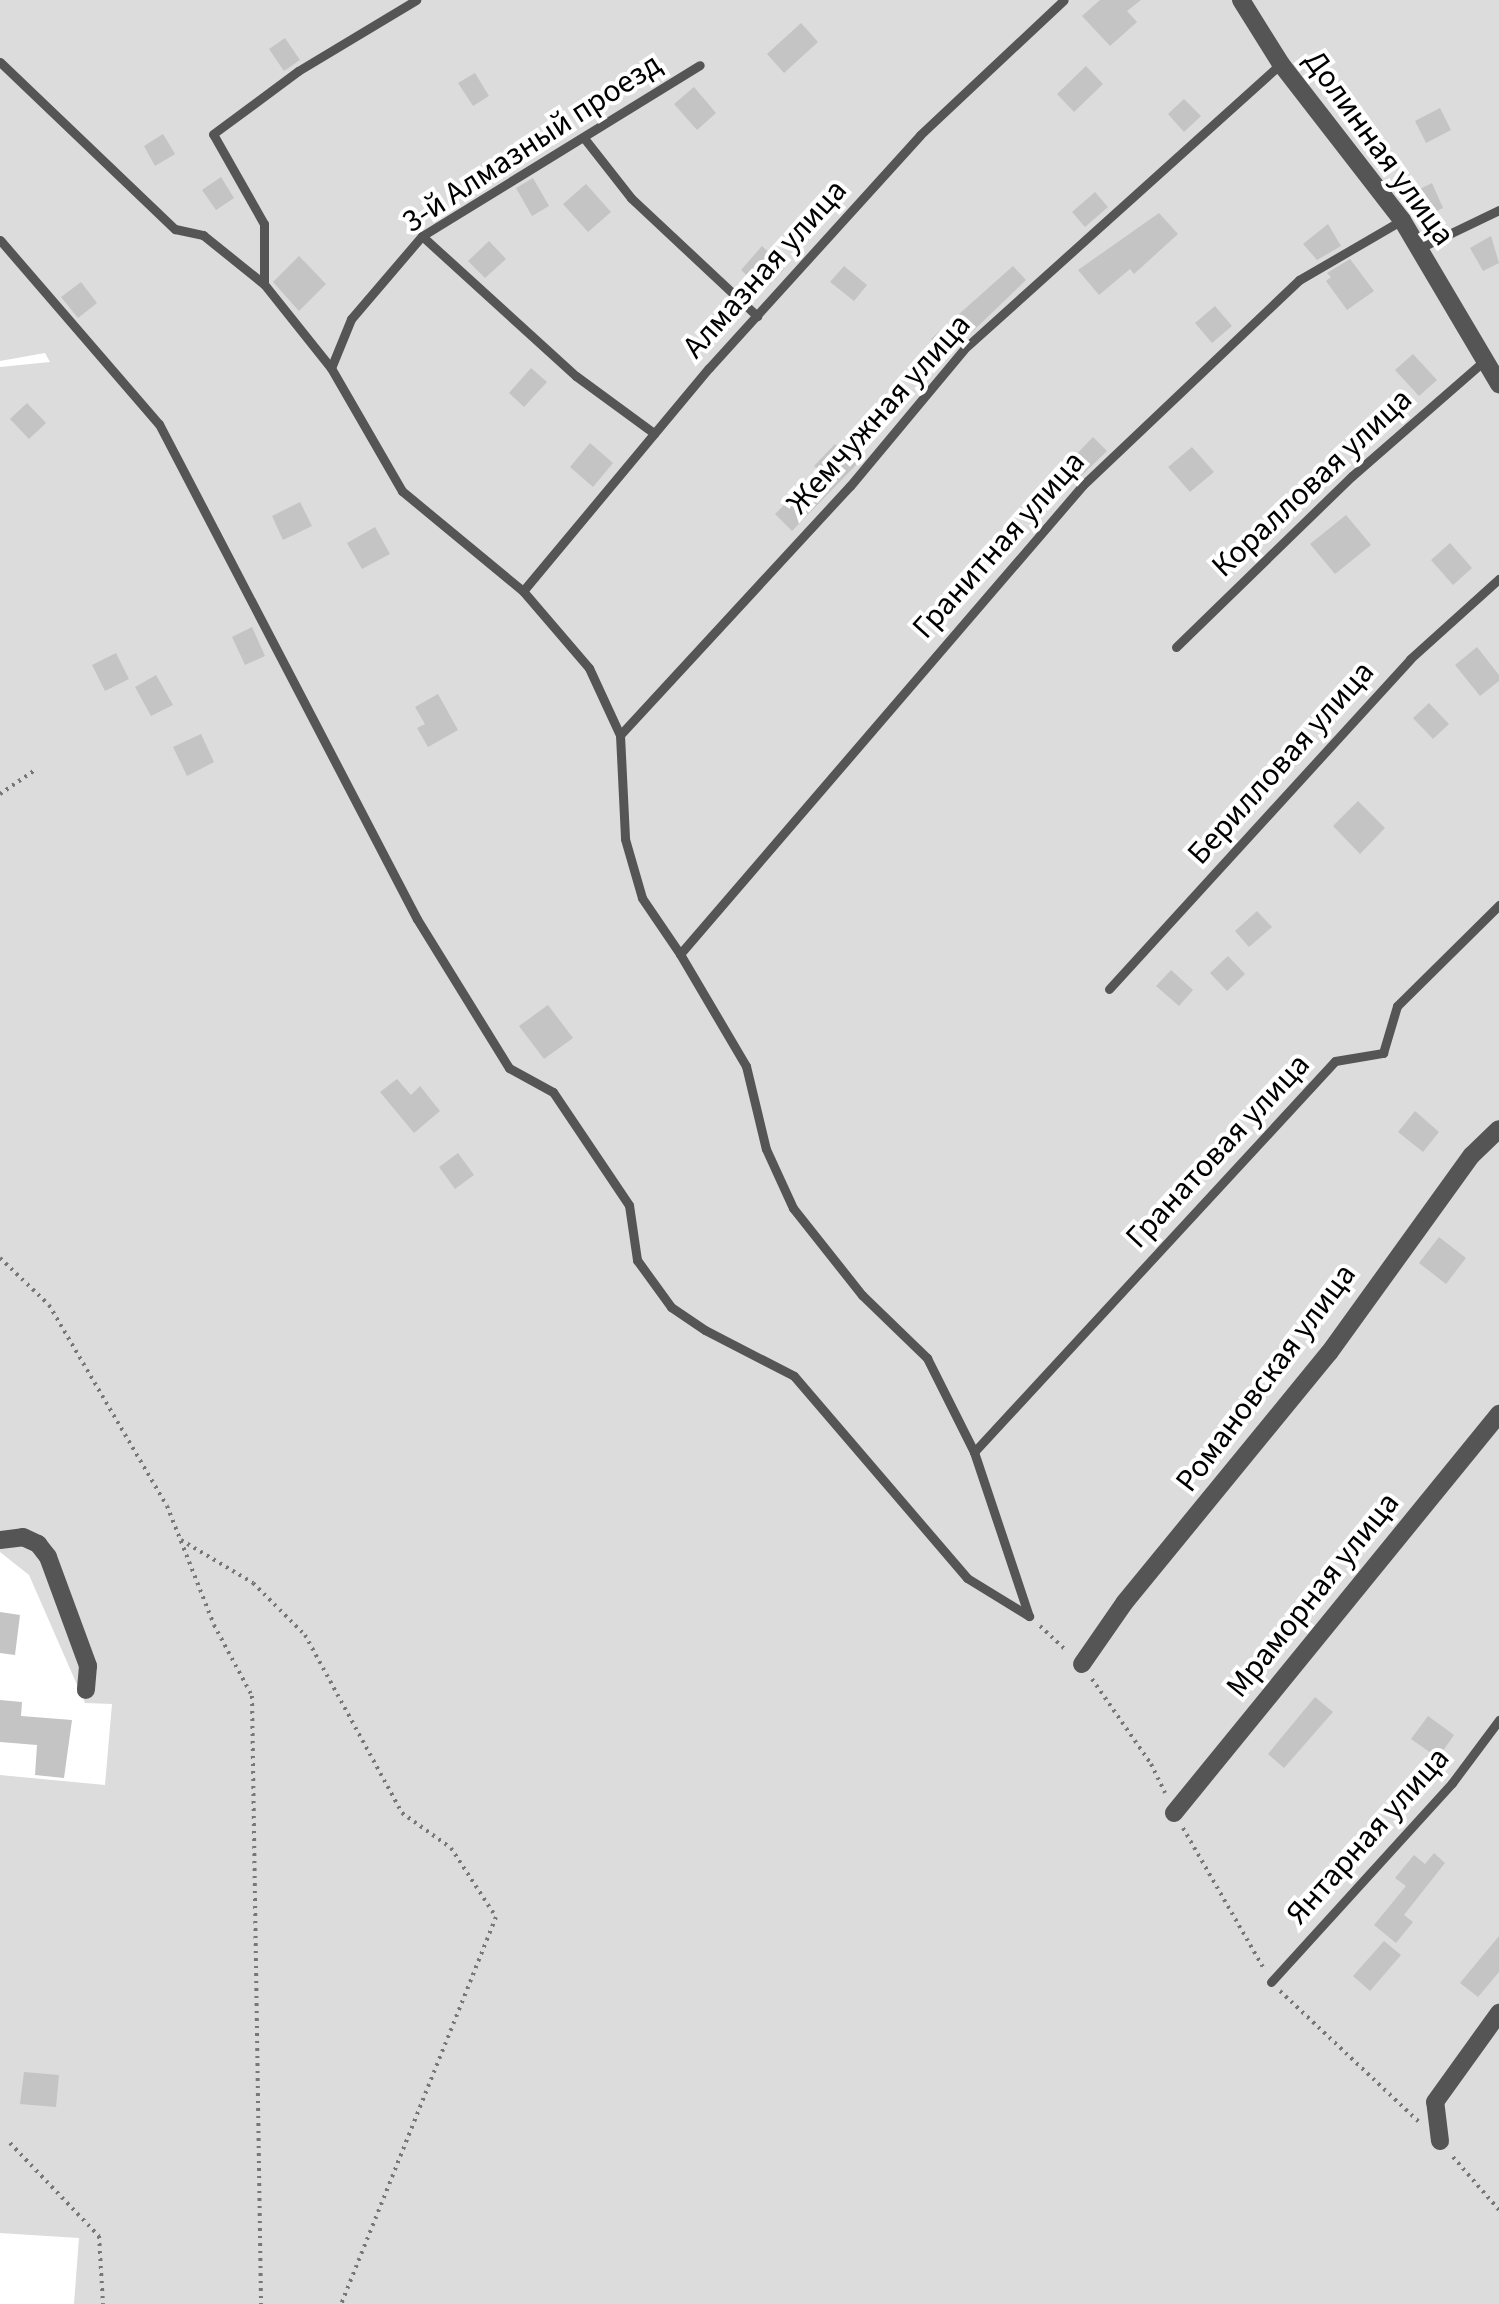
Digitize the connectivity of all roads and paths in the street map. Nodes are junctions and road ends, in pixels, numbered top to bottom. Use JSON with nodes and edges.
{"nodes":[{"id":1,"x":416,"y":0,"type":"edge"},
{"id":2,"x":1064,"y":0,"type":"edge"},
{"id":3,"x":1241,"y":0,"type":"edge"},
{"id":4,"x":0,"y":62,"type":"edge"},
{"id":5,"x":700,"y":64,"type":"dead end"},
{"id":6,"x":1281,"y":64,"type":"junction"},
{"id":7,"x":584,"y":138,"type":"junction"},
{"id":8,"x":1499,"y":210,"type":"edge"},
{"id":9,"x":1402,"y":220,"type":"junction"},
{"id":10,"x":422,"y":236,"type":"junction"},
{"id":11,"x":0,"y":240,"type":"edge"},
{"id":12,"x":1418,"y":249,"type":"junction"},
{"id":13,"x":264,"y":284,"type":"junction"},
{"id":14,"x":756,"y":316,"type":"junction"},
{"id":15,"x":1485,"y":360,"type":"junction"},
{"id":16,"x":331,"y":368,"type":"junction"},
{"id":17,"x":1499,"y":384,"type":"edge"},
{"id":18,"x":654,"y":433,"type":"junction"},
{"id":19,"x":1499,"y":580,"type":"edge"},
{"id":20,"x":523,"y":591,"type":"junction"},
{"id":21,"x":1176,"y":648,"type":"dead end"},
{"id":22,"x":620,"y":735,"type":"junction"},
{"id":23,"x":35,"y":770,"type":"dead end"},
{"id":24,"x":0,"y":794,"type":"edge"},
{"id":25,"x":1499,"y":905,"type":"edge"},
{"id":26,"x":680,"y":954,"type":"junction"},
{"id":27,"x":1109,"y":990,"type":"dead end"},
{"id":28,"x":1499,"y":1129,"type":"edge"},
{"id":29,"x":0,"y":1258,"type":"edge"},
{"id":30,"x":1499,"y":1414,"type":"edge"},
{"id":31,"x":974,"y":1452,"type":"junction"},
{"id":32,"x":0,"y":1540,"type":"edge"},
{"id":33,"x":180,"y":1540,"type":"junction"},
{"id":34,"x":1029,"y":1616,"type":"junction"},
{"id":35,"x":1082,"y":1664,"type":"junction"},
{"id":36,"x":86,"y":1690,"type":"dead end"},
{"id":37,"x":1499,"y":1720,"type":"edge"},
{"id":38,"x":1174,"y":1813,"type":"junction"},
{"id":39,"x":1271,"y":1982,"type":"junction"},
{"id":40,"x":1499,"y":2013,"type":"edge"},
{"id":41,"x":1440,"y":2141,"type":"junction"},
{"id":42,"x":10,"y":2143,"type":"dead end"},
{"id":43,"x":1499,"y":2210,"type":"edge"},
{"id":44,"x":103,"y":2304,"type":"edge"},
{"id":45,"x":262,"y":2304,"type":"edge"},
{"id":46,"x":341,"y":2304,"type":"edge"}],
"edges":[{"from":1,"to":13,"type":"lane"},
{"from":2,"to":14,"type":"lane","name":"Алмазная улица"},
{"from":3,"to":6,"type":"street","name":"Долинная улица"},
{"from":4,"to":13,"type":"lane"},
{"from":5,"to":7,"type":"lane","name":"3-й Алмазный проезд"},
{"from":6,"to":9,"type":"street","name":"Долинная улица"},
{"from":6,"to":22,"type":"lane","name":"Жемчужная улица"},
{"from":7,"to":10,"type":"lane","name":"3-й Алмазный проезд"},
{"from":7,"to":14,"type":"lane"},
{"from":8,"to":12,"type":"lane"},
{"from":9,"to":12,"type":"street","name":"Долинная улица"},
{"from":9,"to":26,"type":"lane","name":"Гранитная улица"},
{"from":10,"to":16,"type":"lane","name":"3-й Алмазный проезд"},
{"from":10,"to":18,"type":"lane"},
{"from":11,"to":34,"type":"lane"},
{"from":12,"to":15,"type":"street","name":"Долинная улица"},
{"from":13,"to":16,"type":"lane"},
{"from":14,"to":18,"type":"lane","name":"Алмазная улица"},
{"from":15,"to":17,"type":"street","name":"Долинная улица"},
{"from":15,"to":21,"type":"lane","name":"Коралловая улица"},
{"from":16,"to":20,"type":"lane"},
{"from":18,"to":20,"type":"lane","name":"Алмазная улица"},
{"from":19,"to":27,"type":"lane","name":"Берилловая улица"},
{"from":20,"to":22,"type":"lane"},
{"from":22,"to":26,"type":"lane"},
{"from":23,"to":24,"type":"path"},
{"from":25,"to":31,"type":"lane","name":"Гранатовая улица"},
{"from":26,"to":31,"type":"lane"},
{"from":28,"to":35,"type":"street","name":"Романовская улица"},
{"from":29,"to":33,"type":"path"},
{"from":30,"to":38,"type":"street","name":"Мраморная улица"},
{"from":31,"to":34,"type":"lane"},
{"from":32,"to":36,"type":"street"},
{"from":33,"to":45,"type":"path"},
{"from":33,"to":46,"type":"path"},
{"from":34,"to":35,"type":"path"},
{"from":35,"to":38,"type":"path"},
{"from":37,"to":39,"type":"lane","name":"Янтарная улица"},
{"from":38,"to":39,"type":"path"},
{"from":39,"to":41,"type":"path"},
{"from":40,"to":41,"type":"street"},
{"from":41,"to":43,"type":"path"},
{"from":42,"to":44,"type":"path"}]}
